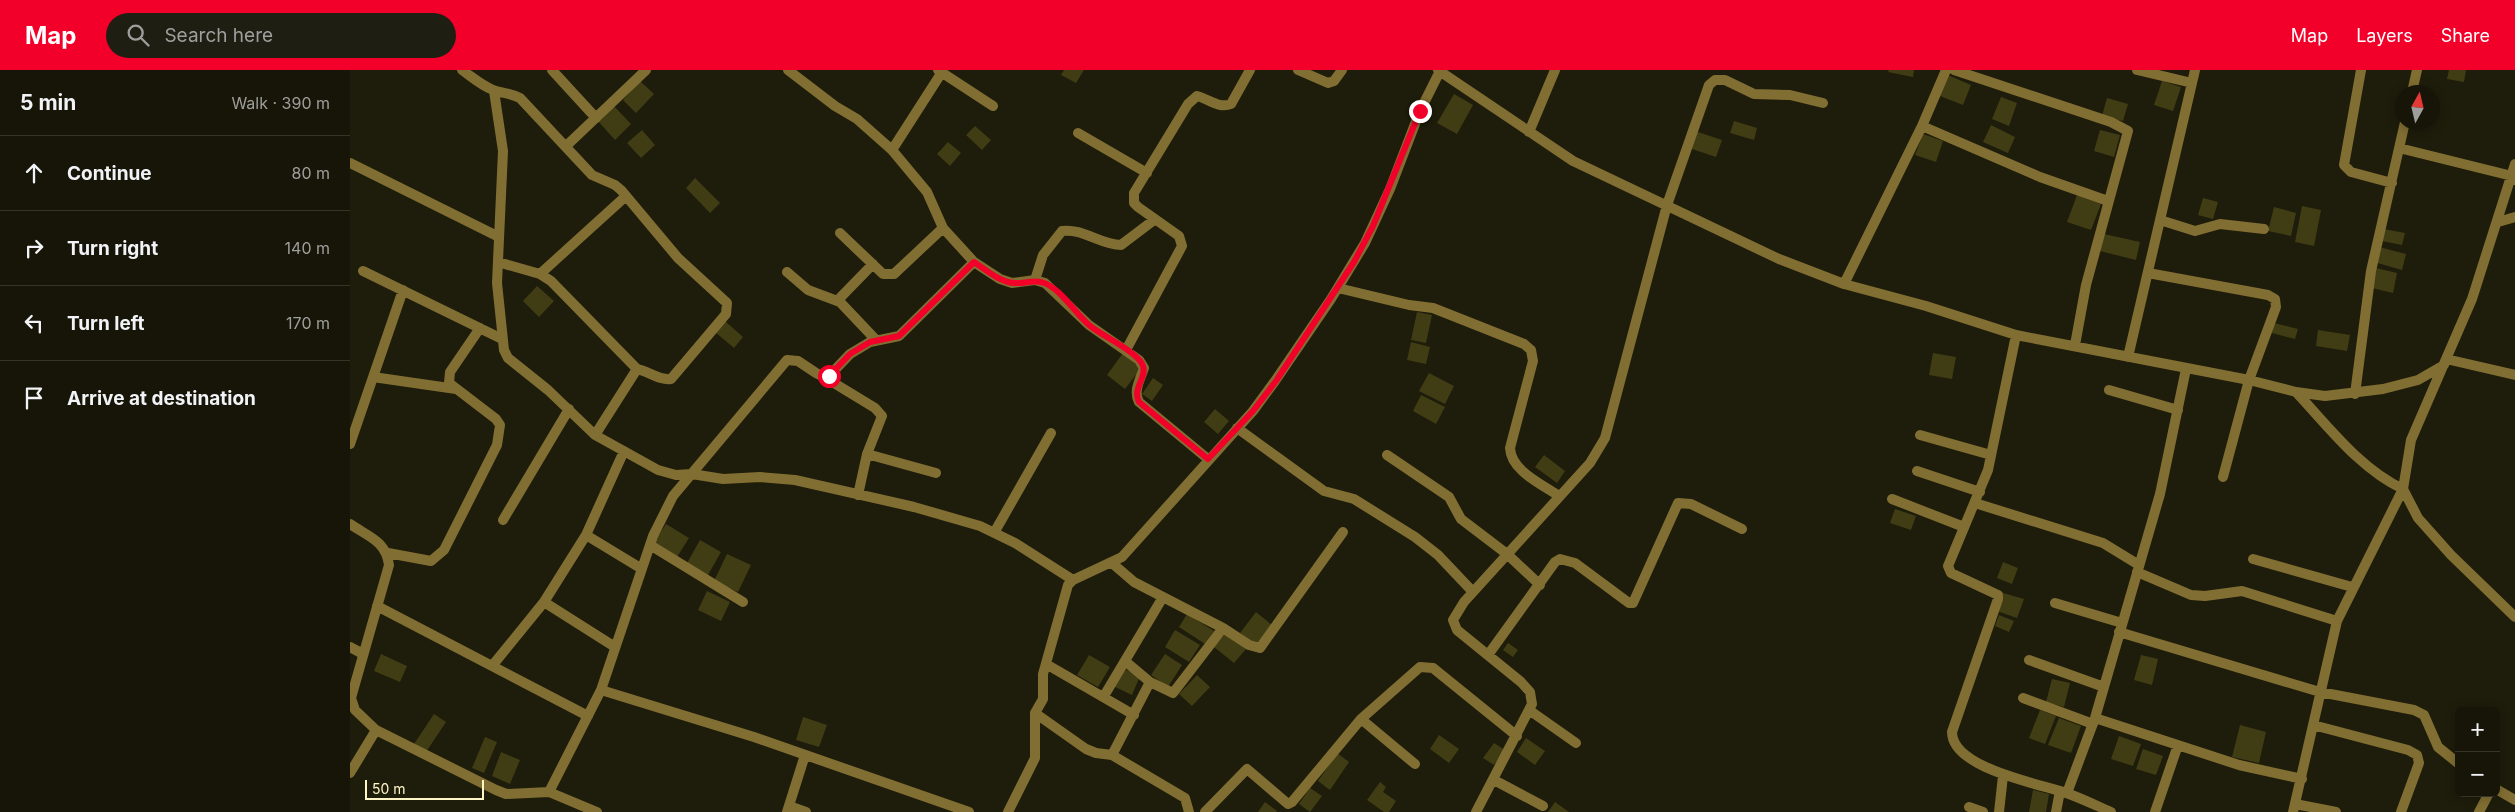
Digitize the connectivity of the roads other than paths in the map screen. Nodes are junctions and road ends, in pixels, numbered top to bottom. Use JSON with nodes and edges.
{"nodes":[{"id":1,"x":462,"y":70,"type":"edge"},
{"id":2,"x":552,"y":70,"type":"edge"},
{"id":3,"x":646,"y":70,"type":"edge"},
{"id":4,"x":788,"y":70,"type":"edge"},
{"id":5,"x":1250,"y":70,"type":"edge"},
{"id":6,"x":1298,"y":70,"type":"edge"},
{"id":7,"x":1342,"y":70,"type":"edge"},
{"id":8,"x":1555,"y":70,"type":"edge"},
{"id":9,"x":1946,"y":70,"type":"edge"},
{"id":10,"x":1954,"y":70,"type":"edge"},
{"id":11,"x":2137,"y":70,"type":"edge"},
{"id":12,"x":2194,"y":70,"type":"edge"},
{"id":13,"x":2361,"y":70,"type":"edge"},
{"id":14,"x":2417,"y":70,"type":"edge"},
{"id":15,"x":940,"y":71,"type":"edge"},
{"id":16,"x":1439,"y":71,"type":"edge"},
{"id":17,"x":2192,"y":83,"type":"junction"},
{"id":18,"x":2414,"y":85,"type":"edge"},
{"id":19,"x":494,"y":91,"type":"junction"},
{"id":20,"x":1823,"y":103,"type":"dead end"},
{"id":21,"x":992,"y":106,"type":"dead end"},
{"id":22,"x":596,"y":118,"type":"junction"},
{"id":23,"x":1922,"y":126,"type":"junction"},
{"id":24,"x":2403,"y":130,"type":"edge"},
{"id":25,"x":1530,"y":132,"type":"junction"},
{"id":26,"x":1078,"y":133,"type":"dead end"},
{"id":27,"x":566,"y":146,"type":"junction"},
{"id":28,"x":2399,"y":148,"type":"junction"},
{"id":29,"x":892,"y":150,"type":"junction"},
{"id":30,"x":350,"y":163,"type":"edge"},
{"id":31,"x":2515,"y":164,"type":"edge"},
{"id":32,"x":1146,"y":173,"type":"junction"},
{"id":33,"x":2513,"y":178,"type":"edge"},
{"id":34,"x":2392,"y":182,"type":"junction"},
{"id":35,"x":626,"y":196,"type":"junction"},
{"id":36,"x":2108,"y":201,"type":"junction"},
{"id":37,"x":1667,"y":205,"type":"junction"},
{"id":38,"x":2515,"y":217,"type":"edge"},
{"id":39,"x":1154,"y":220,"type":"junction"},
{"id":40,"x":2160,"y":220,"type":"junction"},
{"id":41,"x":2498,"y":222,"type":"junction"},
{"id":42,"x":943,"y":228,"type":"junction"},
{"id":43,"x":2264,"y":229,"type":"dead end"},
{"id":44,"x":840,"y":233,"type":"dead end"},
{"id":45,"x":499,"y":237,"type":"junction"},
{"id":46,"x":498,"y":262,"type":"junction"},
{"id":47,"x":974,"y":262,"type":"junction"},
{"id":48,"x":873,"y":264,"type":"junction"},
{"id":49,"x":363,"y":271,"type":"dead end"},
{"id":50,"x":787,"y":272,"type":"dead end"},
{"id":51,"x":2148,"y":273,"type":"junction"},
{"id":52,"x":540,"y":274,"type":"junction"},
{"id":53,"x":1035,"y":280,"type":"junction"},
{"id":54,"x":1844,"y":284,"type":"junction"},
{"id":55,"x":1338,"y":288,"type":"junction"},
{"id":56,"x":403,"y":290,"type":"junction"},
{"id":57,"x":837,"y":300,"type":"junction"},
{"id":58,"x":480,"y":328,"type":"junction"},
{"id":59,"x":2016,"y":335,"type":"junction"},
{"id":60,"x":502,"y":339,"type":"junction"},
{"id":61,"x":876,"y":340,"type":"junction"},
{"id":62,"x":2075,"y":345,"type":"junction"},
{"id":63,"x":1126,"y":350,"type":"junction"},
{"id":64,"x":2128,"y":357,"type":"junction"},
{"id":65,"x":2445,"y":362,"type":"junction"},
{"id":66,"x":2186,"y":368,"type":"junction"},
{"id":67,"x":637,"y":369,"type":"junction"},
{"id":68,"x":2515,"y":375,"type":"edge"},
{"id":69,"x":373,"y":377,"type":"junction"},
{"id":70,"x":824,"y":377,"type":"junction"},
{"id":71,"x":2249,"y":380,"type":"junction"},
{"id":72,"x":456,"y":389,"type":"junction"},
{"id":73,"x":2109,"y":390,"type":"dead end"},
{"id":74,"x":2296,"y":392,"type":"junction"},
{"id":75,"x":2355,"y":394,"type":"junction"},
{"id":76,"x":569,"y":410,"type":"junction"},
{"id":77,"x":2178,"y":410,"type":"junction"},
{"id":78,"x":1237,"y":428,"type":"junction"},
{"id":79,"x":1051,"y":433,"type":"dead end"},
{"id":80,"x":1920,"y":435,"type":"dead end"},
{"id":81,"x":595,"y":436,"type":"junction"},
{"id":82,"x":350,"y":444,"type":"edge"},
{"id":83,"x":624,"y":451,"type":"junction"},
{"id":84,"x":867,"y":454,"type":"junction"},
{"id":85,"x":1992,"y":454,"type":"junction"},
{"id":86,"x":1387,"y":455,"type":"dead end"},
{"id":87,"x":1208,"y":459,"type":"junction"},
{"id":88,"x":1917,"y":471,"type":"dead end"},
{"id":89,"x":936,"y":473,"type":"dead end"},
{"id":90,"x":692,"y":474,"type":"junction"},
{"id":91,"x":2223,"y":477,"type":"dead end"},
{"id":92,"x":2403,"y":489,"type":"junction"},
{"id":93,"x":1980,"y":492,"type":"junction"},
{"id":94,"x":858,"y":495,"type":"junction"},
{"id":95,"x":1559,"y":496,"type":"junction"},
{"id":96,"x":1892,"y":499,"type":"dead end"},
{"id":97,"x":1975,"y":503,"type":"junction"},
{"id":98,"x":503,"y":520,"type":"dead end"},
{"id":99,"x":350,"y":524,"type":"edge"},
{"id":100,"x":1964,"y":527,"type":"junction"},
{"id":101,"x":1742,"y":529,"type":"dead end"},
{"id":102,"x":1343,"y":532,"type":"dead end"},
{"id":103,"x":994,"y":533,"type":"junction"},
{"id":104,"x":586,"y":534,"type":"junction"},
{"id":105,"x":650,"y":545,"type":"junction"},
{"id":106,"x":388,"y":553,"type":"junction"},
{"id":107,"x":1507,"y":554,"type":"junction"},
{"id":108,"x":2252,"y":560,"type":"dead end"},
{"id":109,"x":1112,"y":563,"type":"junction"},
{"id":110,"x":642,"y":569,"type":"junction"},
{"id":111,"x":2138,"y":569,"type":"junction"},
{"id":112,"x":1073,"y":580,"type":"junction"},
{"id":113,"x":1540,"y":585,"type":"junction"},
{"id":114,"x":2352,"y":587,"type":"junction"},
{"id":115,"x":1473,"y":592,"type":"junction"},
{"id":116,"x":1163,"y":597,"type":"junction"},
{"id":117,"x":544,"y":602,"type":"junction"},
{"id":118,"x":742,"y":602,"type":"dead end"},
{"id":119,"x":2055,"y":603,"type":"dead end"},
{"id":120,"x":377,"y":606,"type":"junction"},
{"id":121,"x":2515,"y":617,"type":"edge"},
{"id":122,"x":2337,"y":622,"type":"junction"},
{"id":123,"x":2120,"y":627,"type":"junction"},
{"id":124,"x":1223,"y":628,"type":"junction"},
{"id":125,"x":350,"y":647,"type":"edge"},
{"id":126,"x":615,"y":647,"type":"junction"},
{"id":127,"x":364,"y":654,"type":"junction"},
{"id":128,"x":1488,"y":656,"type":"junction"},
{"id":129,"x":2029,"y":660,"type":"dead end"},
{"id":130,"x":1125,"y":661,"type":"junction"},
{"id":131,"x":1046,"y":664,"type":"junction"},
{"id":132,"x":492,"y":666,"type":"junction"},
{"id":133,"x":1150,"y":682,"type":"junction"},
{"id":134,"x":2104,"y":687,"type":"junction"},
{"id":135,"x":601,"y":690,"type":"junction"},
{"id":136,"x":2320,"y":692,"type":"junction"},
{"id":137,"x":1104,"y":696,"type":"junction"},
{"id":138,"x":2023,"y":698,"type":"dead end"},
{"id":139,"x":1529,"y":710,"type":"junction"},
{"id":140,"x":1035,"y":713,"type":"junction"},
{"id":141,"x":1134,"y":715,"type":"junction"},
{"id":142,"x":588,"y":716,"type":"junction"},
{"id":143,"x":1361,"y":719,"type":"junction"},
{"id":144,"x":2094,"y":721,"type":"junction"},
{"id":145,"x":2313,"y":725,"type":"junction"},
{"id":146,"x":376,"y":730,"type":"junction"},
{"id":147,"x":1517,"y":736,"type":"junction"},
{"id":148,"x":1576,"y":743,"type":"dead end"},
{"id":149,"x":2178,"y":746,"type":"junction"},
{"id":150,"x":805,"y":755,"type":"junction"},
{"id":151,"x":1112,"y":755,"type":"junction"},
{"id":152,"x":2455,"y":761,"type":"edge"},
{"id":153,"x":1415,"y":764,"type":"dead end"},
{"id":154,"x":350,"y":773,"type":"edge"},
{"id":155,"x":2003,"y":776,"type":"junction"},
{"id":156,"x":2302,"y":779,"type":"junction"},
{"id":157,"x":1494,"y":780,"type":"junction"},
{"id":158,"x":2500,"y":791,"type":"edge"},
{"id":159,"x":550,"y":792,"type":"junction"},
{"id":160,"x":2064,"y":792,"type":"junction"},
{"id":161,"x":2486,"y":797,"type":"edge"},
{"id":162,"x":2515,"y":800,"type":"edge"},
{"id":163,"x":1543,"y":806,"type":"dead end"},
{"id":164,"x":1969,"y":807,"type":"dead end"},
{"id":165,"x":2294,"y":808,"type":"edge"},
{"id":166,"x":788,"y":809,"type":"edge"},
{"id":167,"x":597,"y":812,"type":"edge"},
{"id":168,"x":806,"y":812,"type":"edge"},
{"id":169,"x":970,"y":812,"type":"edge"},
{"id":170,"x":1008,"y":812,"type":"edge"},
{"id":171,"x":1189,"y":812,"type":"edge"},
{"id":172,"x":1205,"y":812,"type":"edge"},
{"id":173,"x":1476,"y":812,"type":"edge"},
{"id":174,"x":1983,"y":812,"type":"edge"},
{"id":175,"x":1999,"y":812,"type":"edge"},
{"id":176,"x":2056,"y":812,"type":"edge"},
{"id":177,"x":2111,"y":812,"type":"edge"},
{"id":178,"x":2155,"y":812,"type":"edge"},
{"id":179,"x":2336,"y":812,"type":"edge"},
{"id":180,"x":2401,"y":812,"type":"edge"},
{"id":181,"x":2480,"y":812,"type":"edge"}],
"edges":[{"from":1,"to":19,"type":"street"},
{"from":2,"to":22,"type":"street"},
{"from":3,"to":22,"type":"street"},
{"from":4,"to":29,"type":"street"},
{"from":5,"to":32,"type":"street"},
{"from":6,"to":7,"type":"street"},
{"from":8,"to":25,"type":"street"},
{"from":9,"to":23,"type":"street"},
{"from":10,"to":36,"type":"street"},
{"from":11,"to":17,"type":"street"},
{"from":12,"to":17,"type":"street"},
{"from":13,"to":34,"type":"street"},
{"from":14,"to":18,"type":"street"},
{"from":15,"to":21,"type":"street"},
{"from":15,"to":29,"type":"street"},
{"from":16,"to":25,"type":"street"},
{"from":16,"to":55,"type":"street"},
{"from":17,"to":40,"type":"street"},
{"from":19,"to":27,"type":"street"},
{"from":19,"to":45,"type":"street"},
{"from":20,"to":37,"type":"street"},
{"from":22,"to":27,"type":"street"},
{"from":23,"to":36,"type":"street"},
{"from":23,"to":54,"type":"street"},
{"from":24,"to":28,"type":"street"},
{"from":25,"to":37,"type":"street"},
{"from":26,"to":32,"type":"street"},
{"from":27,"to":35,"type":"street"},
{"from":28,"to":33,"type":"street"},
{"from":28,"to":34,"type":"street"},
{"from":29,"to":42,"type":"street"},
{"from":30,"to":45,"type":"street"},
{"from":31,"to":33,"type":"street"},
{"from":32,"to":39,"type":"street"},
{"from":33,"to":41,"type":"street"},
{"from":34,"to":75,"type":"street"},
{"from":35,"to":52,"type":"street"},
{"from":35,"to":67,"type":"street"},
{"from":36,"to":62,"type":"street"},
{"from":37,"to":54,"type":"street"},
{"from":37,"to":95,"type":"street"},
{"from":38,"to":41,"type":"street"},
{"from":39,"to":53,"type":"street"},
{"from":39,"to":63,"type":"street"},
{"from":40,"to":43,"type":"street"},
{"from":40,"to":51,"type":"street"},
{"from":41,"to":65,"type":"street"},
{"from":42,"to":47,"type":"street"},
{"from":42,"to":48,"type":"street"},
{"from":44,"to":48,"type":"street"},
{"from":45,"to":46,"type":"street"},
{"from":46,"to":52,"type":"street"},
{"from":46,"to":60,"type":"street"},
{"from":47,"to":53,"type":"street"},
{"from":47,"to":61,"type":"street"},
{"from":48,"to":57,"type":"street"},
{"from":49,"to":56,"type":"street"},
{"from":50,"to":57,"type":"street"},
{"from":51,"to":64,"type":"street"},
{"from":51,"to":71,"type":"street"},
{"from":52,"to":67,"type":"street"},
{"from":53,"to":63,"type":"street"},
{"from":54,"to":59,"type":"street"},
{"from":55,"to":78,"type":"street"},
{"from":55,"to":95,"type":"street"},
{"from":56,"to":58,"type":"street"},
{"from":56,"to":69,"type":"street"},
{"from":57,"to":61,"type":"street"},
{"from":58,"to":60,"type":"street"},
{"from":58,"to":72,"type":"street"},
{"from":59,"to":62,"type":"street"},
{"from":59,"to":85,"type":"street"},
{"from":60,"to":76,"type":"street"},
{"from":61,"to":70,"type":"street"},
{"from":62,"to":64,"type":"street"},
{"from":63,"to":87,"type":"street"},
{"from":64,"to":66,"type":"street"},
{"from":65,"to":68,"type":"street"},
{"from":65,"to":75,"type":"street"},
{"from":65,"to":92,"type":"street"},
{"from":66,"to":71,"type":"street"},
{"from":66,"to":77,"type":"street"},
{"from":67,"to":81,"type":"street"},
{"from":69,"to":72,"type":"street"},
{"from":69,"to":82,"type":"street"},
{"from":70,"to":84,"type":"street"},
{"from":70,"to":90,"type":"street"},
{"from":71,"to":74,"type":"street"},
{"from":71,"to":91,"type":"street"},
{"from":72,"to":106,"type":"street"},
{"from":73,"to":77,"type":"street"},
{"from":74,"to":75,"type":"street"},
{"from":74,"to":92,"type":"street"},
{"from":76,"to":81,"type":"street"},
{"from":76,"to":98,"type":"street"},
{"from":77,"to":111,"type":"street"},
{"from":78,"to":87,"type":"street"},
{"from":78,"to":115,"type":"street"},
{"from":79,"to":103,"type":"street"},
{"from":80,"to":85,"type":"street"},
{"from":81,"to":83,"type":"street"},
{"from":83,"to":90,"type":"street"},
{"from":83,"to":104,"type":"street"},
{"from":84,"to":89,"type":"street"},
{"from":84,"to":94,"type":"street"},
{"from":85,"to":93,"type":"street"},
{"from":86,"to":107,"type":"street"},
{"from":87,"to":109,"type":"street"},
{"from":88,"to":93,"type":"street"},
{"from":90,"to":94,"type":"street"},
{"from":90,"to":105,"type":"street"},
{"from":92,"to":114,"type":"street"},
{"from":92,"to":121,"type":"street"},
{"from":93,"to":97,"type":"street"},
{"from":94,"to":103,"type":"street"},
{"from":95,"to":107,"type":"street"},
{"from":96,"to":100,"type":"street"},
{"from":97,"to":100,"type":"street"},
{"from":97,"to":111,"type":"street"},
{"from":99,"to":106,"type":"street"},
{"from":100,"to":155,"type":"street"},
{"from":101,"to":113,"type":"street"},
{"from":102,"to":124,"type":"street"},
{"from":103,"to":112,"type":"street"},
{"from":104,"to":110,"type":"street"},
{"from":104,"to":117,"type":"street"},
{"from":105,"to":110,"type":"street"},
{"from":105,"to":118,"type":"street"},
{"from":106,"to":120,"type":"street"},
{"from":107,"to":113,"type":"street"},
{"from":107,"to":115,"type":"street"},
{"from":108,"to":114,"type":"street"},
{"from":109,"to":112,"type":"street"},
{"from":109,"to":116,"type":"street"},
{"from":110,"to":126,"type":"street"},
{"from":111,"to":122,"type":"street"},
{"from":111,"to":123,"type":"street"},
{"from":112,"to":131,"type":"street"},
{"from":113,"to":128,"type":"street"},
{"from":114,"to":122,"type":"street"},
{"from":115,"to":128,"type":"street"},
{"from":116,"to":124,"type":"street"},
{"from":116,"to":130,"type":"street"},
{"from":117,"to":126,"type":"street"},
{"from":117,"to":132,"type":"street"},
{"from":119,"to":123,"type":"street"},
{"from":120,"to":127,"type":"street"},
{"from":120,"to":132,"type":"street"},
{"from":122,"to":136,"type":"street"},
{"from":123,"to":134,"type":"street"},
{"from":123,"to":136,"type":"street"},
{"from":124,"to":133,"type":"street"},
{"from":125,"to":127,"type":"street"},
{"from":126,"to":135,"type":"street"},
{"from":127,"to":146,"type":"street"},
{"from":128,"to":139,"type":"street"},
{"from":129,"to":134,"type":"street"},
{"from":130,"to":133,"type":"street"},
{"from":130,"to":137,"type":"street"},
{"from":131,"to":137,"type":"street"},
{"from":131,"to":140,"type":"street"},
{"from":132,"to":142,"type":"street"},
{"from":133,"to":141,"type":"street"},
{"from":134,"to":144,"type":"street"},
{"from":135,"to":142,"type":"street"},
{"from":135,"to":150,"type":"street"},
{"from":136,"to":145,"type":"street"},
{"from":136,"to":152,"type":"street"},
{"from":137,"to":141,"type":"street"},
{"from":138,"to":144,"type":"street"},
{"from":139,"to":147,"type":"street"},
{"from":139,"to":148,"type":"street"},
{"from":140,"to":151,"type":"street"},
{"from":140,"to":170,"type":"street"},
{"from":141,"to":151,"type":"street"},
{"from":142,"to":159,"type":"street"},
{"from":143,"to":147,"type":"street"},
{"from":143,"to":153,"type":"street"},
{"from":143,"to":172,"type":"street"},
{"from":144,"to":149,"type":"street"},
{"from":144,"to":160,"type":"street"},
{"from":145,"to":156,"type":"street"},
{"from":145,"to":180,"type":"street"},
{"from":146,"to":154,"type":"street"},
{"from":146,"to":159,"type":"street"},
{"from":147,"to":157,"type":"street"},
{"from":149,"to":156,"type":"street"},
{"from":149,"to":178,"type":"street"},
{"from":150,"to":166,"type":"street"},
{"from":150,"to":169,"type":"street"},
{"from":151,"to":171,"type":"street"},
{"from":155,"to":160,"type":"street"},
{"from":155,"to":175,"type":"street"},
{"from":156,"to":165,"type":"street"},
{"from":157,"to":163,"type":"street"},
{"from":157,"to":173,"type":"street"},
{"from":158,"to":162,"type":"street"},
{"from":159,"to":167,"type":"street"},
{"from":160,"to":176,"type":"street"},
{"from":160,"to":177,"type":"street"},
{"from":161,"to":181,"type":"street"},
{"from":164,"to":174,"type":"street"},
{"from":165,"to":179,"type":"street"},
{"from":166,"to":168,"type":"street"}]}
